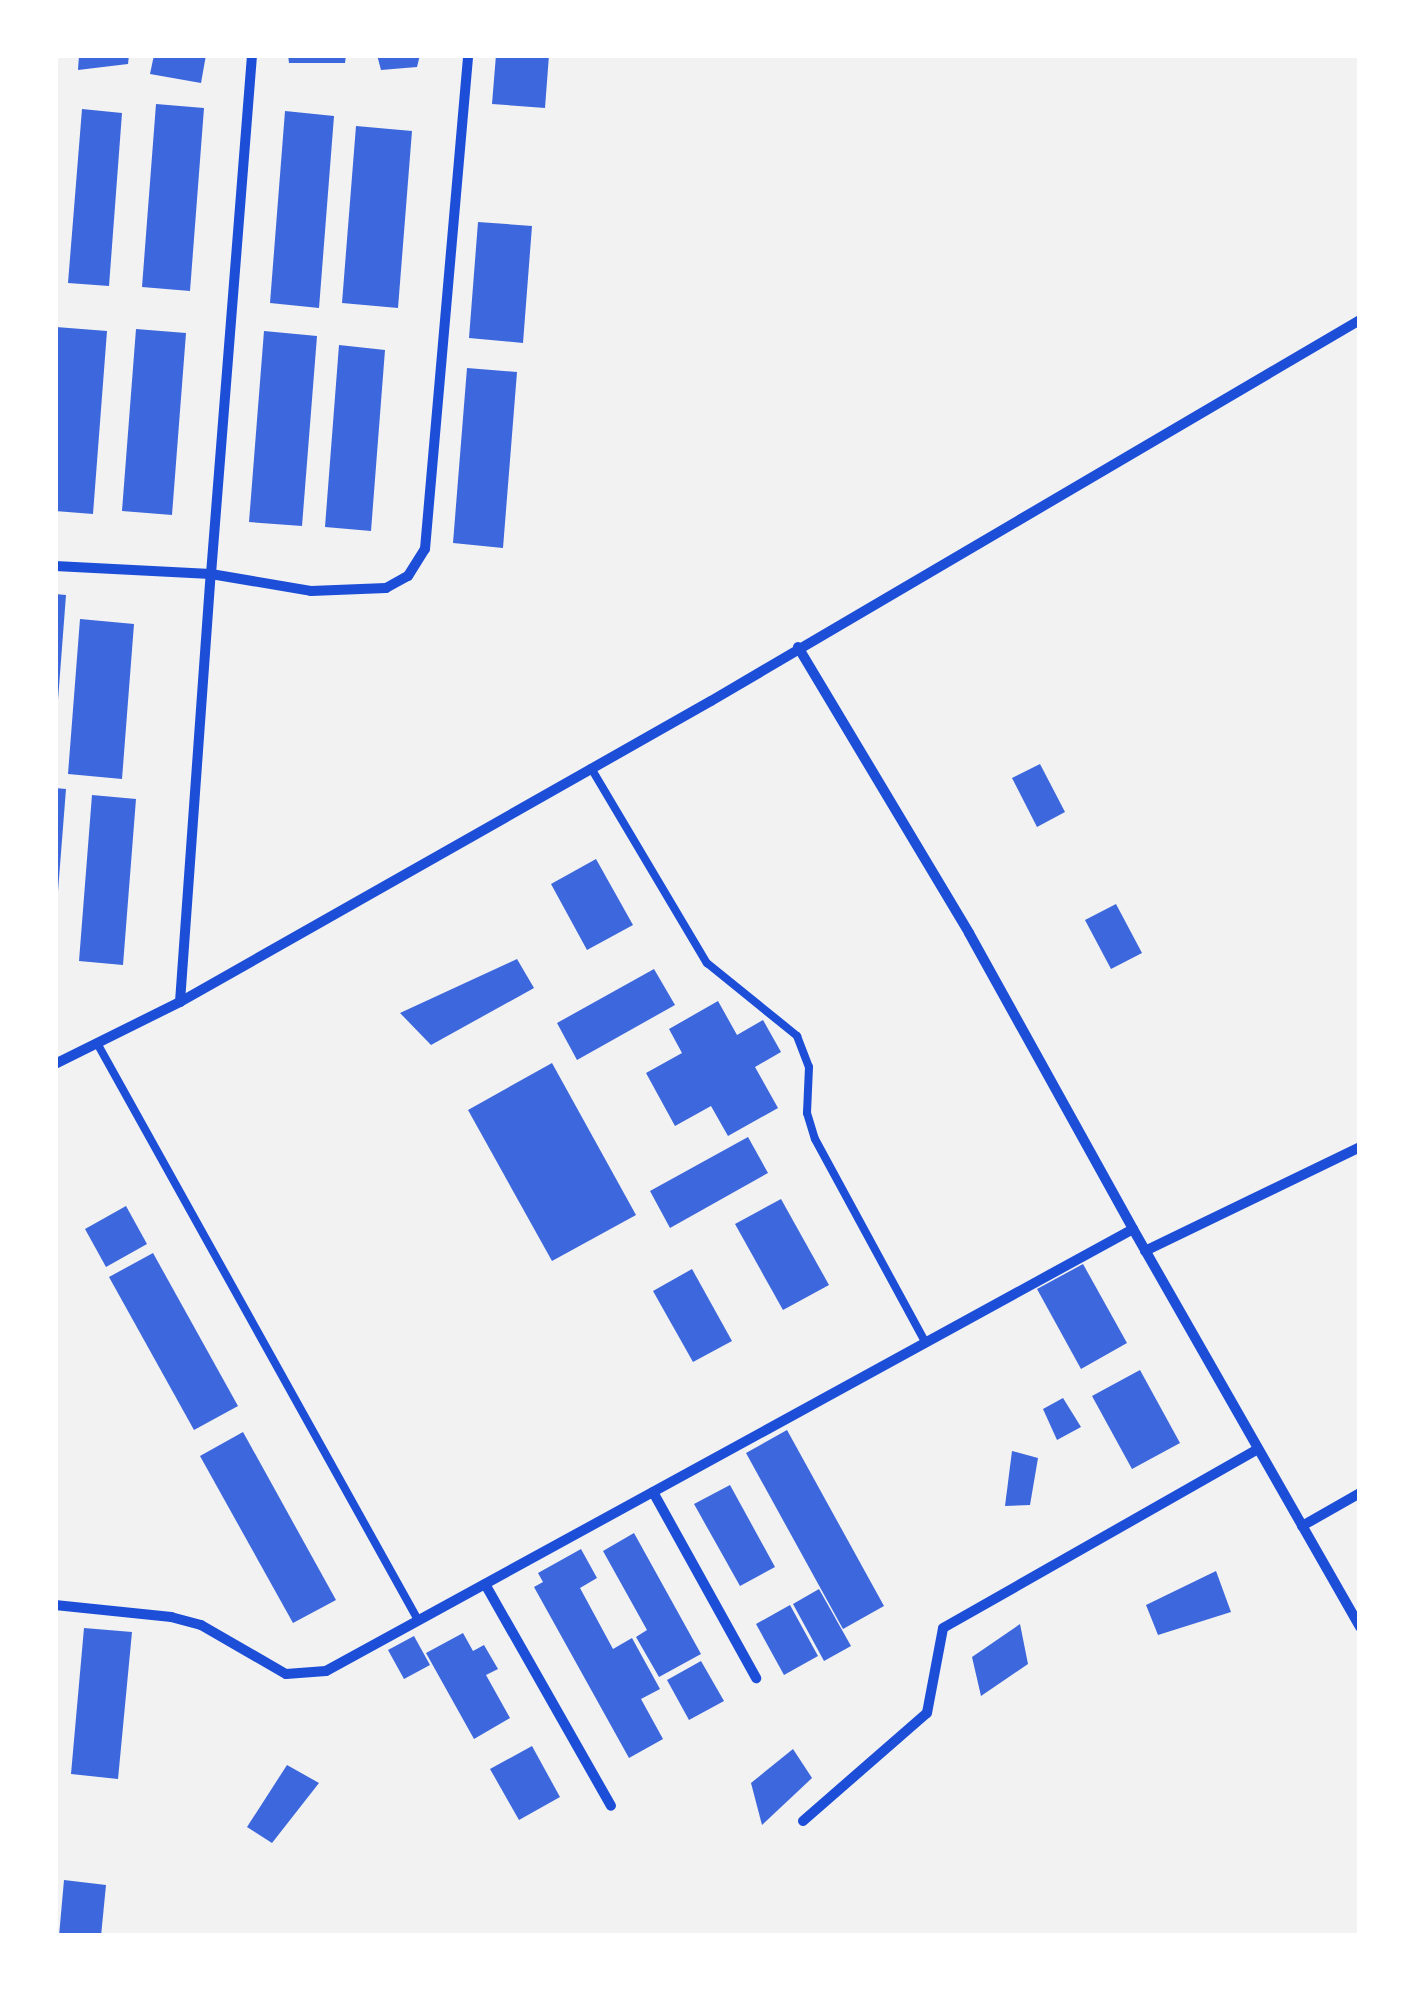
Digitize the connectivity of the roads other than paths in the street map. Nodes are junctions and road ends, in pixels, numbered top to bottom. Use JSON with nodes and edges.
{"nodes":[{"id":1,"x":252,"y":55,"type":"edge"},
{"id":2,"x":468,"y":55,"type":"edge"},
{"id":3,"x":1360,"y":320,"type":"edge"},
{"id":4,"x":55,"y":566,"type":"edge"},
{"id":5,"x":211,"y":574,"type":"junction"},
{"id":6,"x":798,"y":647,"type":"junction"},
{"id":7,"x":591,"y":768,"type":"junction"},
{"id":8,"x":180,"y":1002,"type":"junction"},
{"id":9,"x":97,"y":1044,"type":"junction"},
{"id":10,"x":55,"y":1064,"type":"edge"},
{"id":11,"x":1360,"y":1147,"type":"edge"},
{"id":12,"x":1133,"y":1230,"type":"junction"},
{"id":13,"x":1146,"y":1251,"type":"junction"},
{"id":14,"x":925,"y":1342,"type":"junction"},
{"id":15,"x":1258,"y":1449,"type":"junction"},
{"id":16,"x":653,"y":1492,"type":"junction"},
{"id":17,"x":1360,"y":1494,"type":"edge"},
{"id":18,"x":1302,"y":1526,"type":"junction"},
{"id":19,"x":485,"y":1584,"type":"junction"},
{"id":20,"x":55,"y":1605,"type":"edge"},
{"id":21,"x":418,"y":1620,"type":"junction"},
{"id":22,"x":1360,"y":1627,"type":"edge"},
{"id":23,"x":756,"y":1678,"type":"dead end"},
{"id":24,"x":611,"y":1806,"type":"dead end"},
{"id":25,"x":804,"y":1821,"type":"dead end"}],
"edges":[{"from":1,"to":5,"type":"street"},
{"from":2,"to":5,"type":"street"},
{"from":3,"to":6,"type":"street"},
{"from":4,"to":5,"type":"street"},
{"from":5,"to":8,"type":"street"},
{"from":6,"to":7,"type":"street"},
{"from":6,"to":12,"type":"street"},
{"from":7,"to":8,"type":"street"},
{"from":7,"to":14,"type":"lane"},
{"from":8,"to":9,"type":"street"},
{"from":9,"to":10,"type":"street"},
{"from":9,"to":21,"type":"lane"},
{"from":11,"to":13,"type":"street"},
{"from":12,"to":13,"type":"street"},
{"from":12,"to":14,"type":"street"},
{"from":13,"to":15,"type":"street"},
{"from":14,"to":16,"type":"street"},
{"from":15,"to":18,"type":"street"},
{"from":15,"to":25,"type":"street"},
{"from":16,"to":19,"type":"street"},
{"from":16,"to":23,"type":"street"},
{"from":17,"to":18,"type":"street"},
{"from":18,"to":22,"type":"street"},
{"from":19,"to":21,"type":"street"},
{"from":19,"to":24,"type":"street"},
{"from":20,"to":21,"type":"street"}]}
